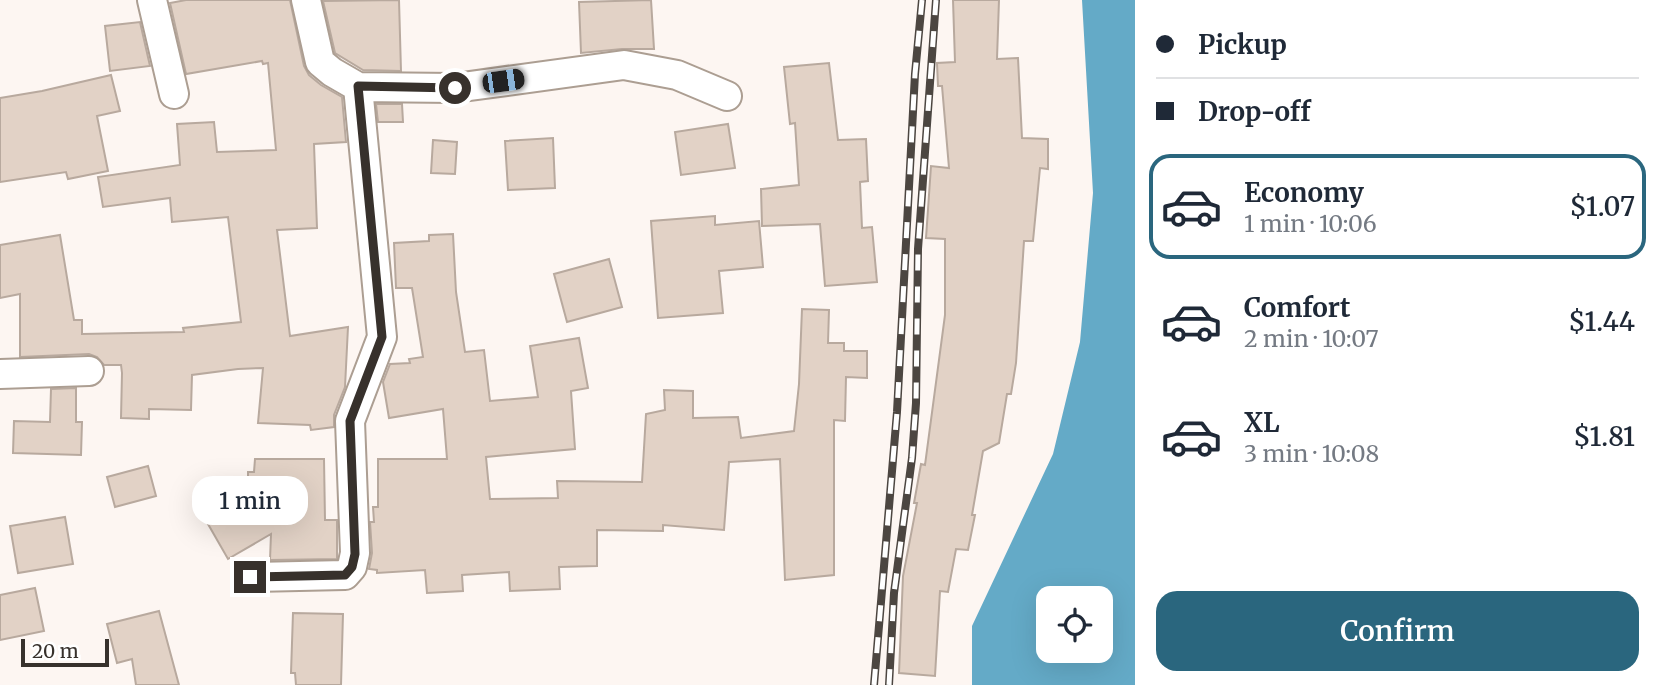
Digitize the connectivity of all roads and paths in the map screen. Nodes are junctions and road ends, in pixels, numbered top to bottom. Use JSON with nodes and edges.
{"nodes":[{"id":1,"x":152,"y":0,"type":"edge"},
{"id":2,"x":306,"y":0,"type":"edge"},
{"id":3,"x":358,"y":86,"type":"junction"},
{"id":4,"x":174,"y":94,"type":"dead end"},
{"id":5,"x":727,"y":96,"type":"dead end"},
{"id":6,"x":89,"y":372,"type":"dead end"},
{"id":7,"x":0,"y":374,"type":"edge"},
{"id":8,"x":250,"y":577,"type":"dead end"}],
"edges":[{"from":1,"to":4,"type":"street"},
{"from":2,"to":3,"type":"street"},
{"from":3,"to":5,"type":"street"},
{"from":3,"to":8,"type":"street"},
{"from":6,"to":7,"type":"street"}]}
